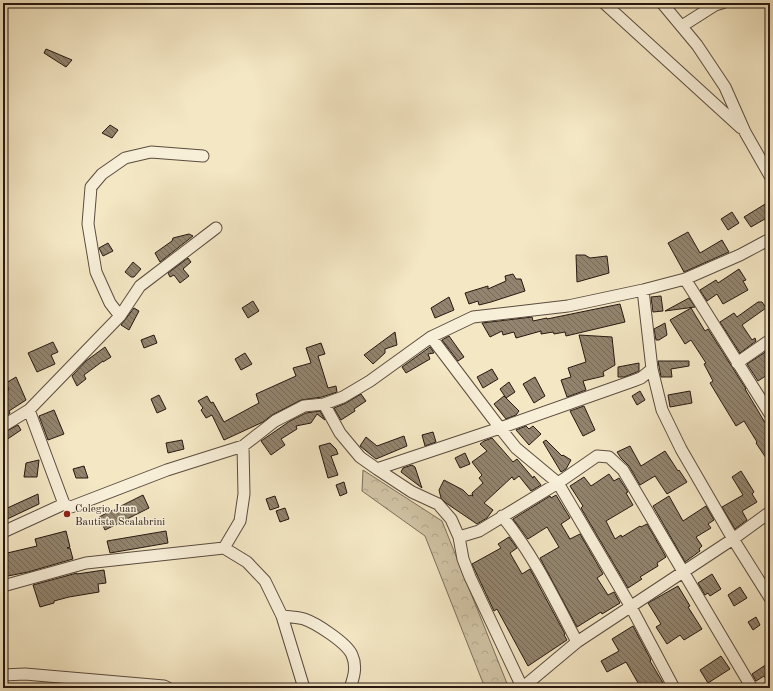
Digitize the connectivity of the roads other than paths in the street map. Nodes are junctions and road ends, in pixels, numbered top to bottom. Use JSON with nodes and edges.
{"nodes":[{"id":1,"x":604,"y":3,"type":"edge"},
{"id":2,"x":662,"y":3,"type":"edge"},
{"id":3,"x":717,"y":4,"type":"edge"},
{"id":4,"x":682,"y":26,"type":"junction"},
{"id":5,"x":745,"y":132,"type":"junction"},
{"id":6,"x":203,"y":156,"type":"dead end"},
{"id":7,"x":770,"y":176,"type":"edge"},
{"id":8,"x":216,"y":228,"type":"dead end"},
{"id":9,"x":770,"y":239,"type":"edge"},
{"id":10,"x":684,"y":279,"type":"junction"},
{"id":11,"x":643,"y":290,"type":"junction"},
{"id":12,"x":120,"y":316,"type":"junction"},
{"id":13,"x":431,"y":337,"type":"junction"},
{"id":14,"x":770,"y":340,"type":"edge"},
{"id":15,"x":737,"y":363,"type":"junction"},
{"id":16,"x":652,"y":369,"type":"junction"},
{"id":17,"x":324,"y":404,"type":"junction"},
{"id":18,"x":29,"y":410,"type":"junction"},
{"id":19,"x":770,"y":414,"type":"edge"},
{"id":20,"x":3,"y":426,"type":"edge"},
{"id":21,"x":500,"y":428,"type":"junction"},
{"id":22,"x":243,"y":446,"type":"junction"},
{"id":23,"x":377,"y":469,"type":"junction"},
{"id":24,"x":558,"y":483,"type":"junction"},
{"id":25,"x":64,"y":504,"type":"junction"},
{"id":26,"x":770,"y":512,"type":"edge"},
{"id":27,"x":502,"y":516,"type":"junction"},
{"id":28,"x":3,"y":532,"type":"edge"},
{"id":29,"x":459,"y":537,"type":"junction"},
{"id":30,"x":733,"y":539,"type":"junction"},
{"id":31,"x":224,"y":548,"type":"junction"},
{"id":32,"x":683,"y":572,"type":"junction"},
{"id":33,"x":3,"y":586,"type":"edge"},
{"id":34,"x":770,"y":598,"type":"edge"},
{"id":35,"x":631,"y":607,"type":"junction"},
{"id":36,"x":282,"y":616,"type":"junction"},
{"id":37,"x":577,"y":642,"type":"junction"},
{"id":38,"x":3,"y":675,"type":"edge"},
{"id":39,"x":168,"y":688,"type":"edge"},
{"id":40,"x":304,"y":688,"type":"edge"},
{"id":41,"x":350,"y":688,"type":"edge"},
{"id":42,"x":522,"y":688,"type":"edge"},
{"id":43,"x":674,"y":688,"type":"edge"},
{"id":44,"x":752,"y":688,"type":"edge"}],
"edges":[{"from":1,"to":5,"type":"street"},
{"from":2,"to":4,"type":"street"},
{"from":3,"to":4,"type":"street"},
{"from":4,"to":5,"type":"street"},
{"from":5,"to":7,"type":"street"},
{"from":6,"to":12,"type":"street"},
{"from":8,"to":12,"type":"street"},
{"from":9,"to":10,"type":"street"},
{"from":10,"to":11,"type":"street"},
{"from":10,"to":15,"type":"street"},
{"from":11,"to":13,"type":"street"},
{"from":11,"to":16,"type":"street"},
{"from":12,"to":18,"type":"street"},
{"from":13,"to":17,"type":"street"},
{"from":13,"to":21,"type":"street"},
{"from":14,"to":15,"type":"street"},
{"from":15,"to":19,"type":"street"},
{"from":16,"to":21,"type":"street"},
{"from":16,"to":30,"type":"street"},
{"from":17,"to":22,"type":"street"},
{"from":17,"to":23,"type":"street"},
{"from":18,"to":20,"type":"street"},
{"from":18,"to":25,"type":"street"},
{"from":21,"to":23,"type":"street"},
{"from":21,"to":24,"type":"street"},
{"from":22,"to":25,"type":"street"},
{"from":22,"to":31,"type":"street"},
{"from":23,"to":29,"type":"street"},
{"from":24,"to":27,"type":"street"},
{"from":24,"to":32,"type":"street"},
{"from":24,"to":35,"type":"street"},
{"from":25,"to":28,"type":"street"},
{"from":26,"to":30,"type":"street"},
{"from":27,"to":29,"type":"street"},
{"from":27,"to":37,"type":"street"},
{"from":29,"to":42,"type":"street"},
{"from":30,"to":32,"type":"street"},
{"from":30,"to":34,"type":"street"},
{"from":31,"to":33,"type":"street"},
{"from":31,"to":36,"type":"street"},
{"from":32,"to":35,"type":"street"},
{"from":32,"to":44,"type":"street"},
{"from":35,"to":37,"type":"street"},
{"from":35,"to":43,"type":"street"},
{"from":36,"to":40,"type":"street"},
{"from":36,"to":41,"type":"street"},
{"from":37,"to":42,"type":"street"},
{"from":38,"to":39,"type":"street"}]}
